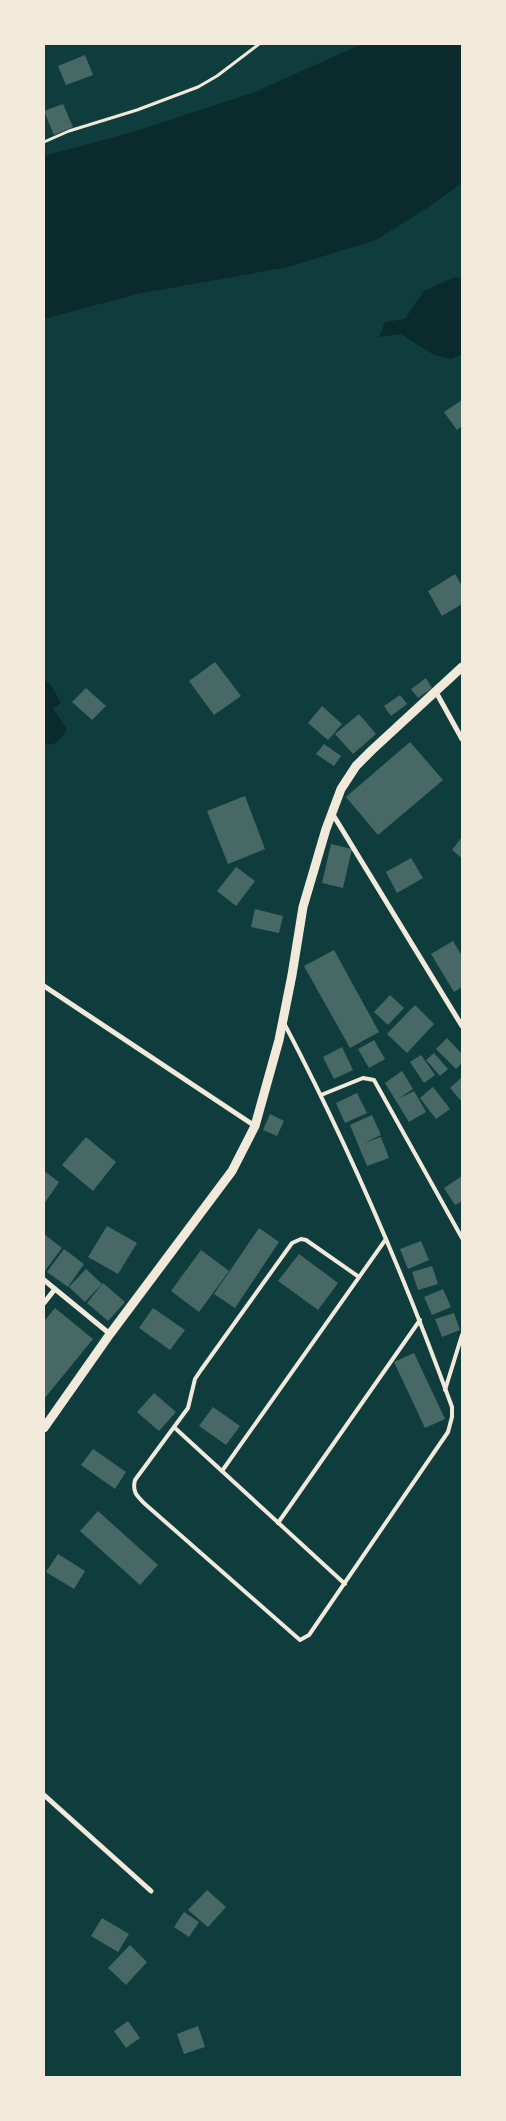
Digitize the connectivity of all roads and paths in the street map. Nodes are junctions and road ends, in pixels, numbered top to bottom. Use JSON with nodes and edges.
{"nodes":[{"id":1,"x":259,"y":44,"type":"edge"},
{"id":2,"x":44,"y":142,"type":"edge"},
{"id":3,"x":462,"y":667,"type":"edge"},
{"id":4,"x":436,"y":692,"type":"junction"},
{"id":5,"x":462,"y":739,"type":"edge"},
{"id":6,"x":332,"y":813,"type":"junction"},
{"id":7,"x":44,"y":986,"type":"edge"},
{"id":8,"x":283,"y":1022,"type":"junction"},
{"id":9,"x":462,"y":1026,"type":"edge"},
{"id":10,"x":321,"y":1095,"type":"junction"},
{"id":11,"x":254,"y":1126,"type":"junction"},
{"id":12,"x":462,"y":1238,"type":"edge"},
{"id":13,"x":386,"y":1240,"type":"junction"},
{"id":14,"x":359,"y":1277,"type":"junction"},
{"id":15,"x":44,"y":1280,"type":"edge"},
{"id":16,"x":55,"y":1289,"type":"junction"},
{"id":17,"x":44,"y":1303,"type":"edge"},
{"id":18,"x":420,"y":1320,"type":"junction"},
{"id":19,"x":110,"y":1334,"type":"junction"},
{"id":20,"x":462,"y":1335,"type":"edge"},
{"id":21,"x":445,"y":1390,"type":"junction"},
{"id":22,"x":44,"y":1428,"type":"edge"},
{"id":23,"x":174,"y":1428,"type":"junction"},
{"id":24,"x":222,"y":1471,"type":"junction"},
{"id":25,"x":278,"y":1523,"type":"junction"},
{"id":26,"x":345,"y":1584,"type":"junction"},
{"id":27,"x":44,"y":1795,"type":"edge"},
{"id":28,"x":151,"y":1891,"type":"dead end"}],
"edges":[{"from":1,"to":2,"type":"path"},
{"from":3,"to":4,"type":"street"},
{"from":4,"to":5,"type":"street"},
{"from":4,"to":6,"type":"street"},
{"from":6,"to":8,"type":"street"},
{"from":6,"to":9,"type":"street"},
{"from":7,"to":11,"type":"street"},
{"from":8,"to":10,"type":"lane"},
{"from":8,"to":11,"type":"street"},
{"from":10,"to":12,"type":"lane"},
{"from":10,"to":13,"type":"lane"},
{"from":11,"to":19,"type":"street"},
{"from":13,"to":14,"type":"lane"},
{"from":13,"to":18,"type":"lane"},
{"from":14,"to":23,"type":"lane"},
{"from":14,"to":24,"type":"lane"},
{"from":15,"to":16,"type":"street"},
{"from":16,"to":17,"type":"street"},
{"from":16,"to":19,"type":"street"},
{"from":18,"to":21,"type":"lane"},
{"from":18,"to":25,"type":"lane"},
{"from":19,"to":22,"type":"street"},
{"from":20,"to":21,"type":"lane"},
{"from":21,"to":26,"type":"lane"},
{"from":23,"to":24,"type":"lane"},
{"from":23,"to":26,"type":"lane"},
{"from":24,"to":25,"type":"lane"},
{"from":25,"to":26,"type":"lane"},
{"from":27,"to":28,"type":"street"}]}
